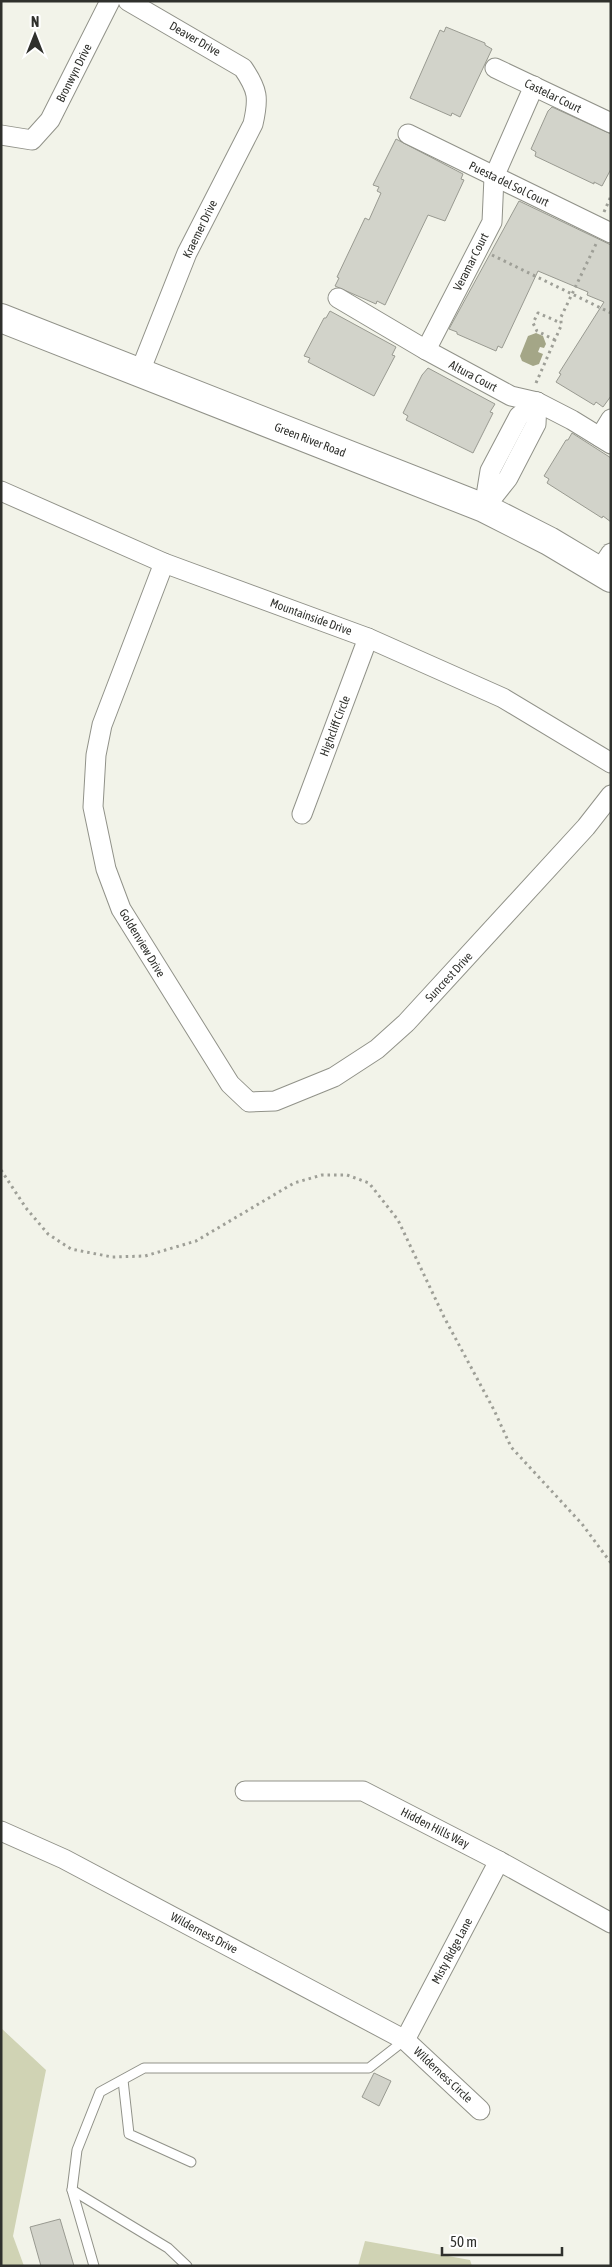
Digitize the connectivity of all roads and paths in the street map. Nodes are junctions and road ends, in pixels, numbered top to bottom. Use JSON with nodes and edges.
{"nodes":[{"id":1,"x":110,"y":1,"type":"edge"},
{"id":2,"x":128,"y":1,"type":"edge"},
{"id":3,"x":495,"y":68,"type":"dead end"},
{"id":4,"x":255,"y":86,"type":"joint"},
{"id":5,"x":534,"y":86,"type":"junction"},
{"id":6,"x":611,"y":123,"type":"edge"},
{"id":7,"x":408,"y":134,"type":"dead end"},
{"id":8,"x":1,"y":135,"type":"edge"},
{"id":9,"x":494,"y":177,"type":"junction"},
{"id":10,"x":611,"y":196,"type":"edge"},
{"id":11,"x":606,"y":208,"type":"dead end"},
{"id":12,"x":605,"y":235,"type":"edge"},
{"id":13,"x":489,"y":254,"type":"dead end"},
{"id":14,"x":572,"y":294,"type":"junction"},
{"id":15,"x":338,"y":298,"type":"dead end"},
{"id":16,"x":611,"y":313,"type":"edge"},
{"id":17,"x":1,"y":318,"type":"edge"},
{"id":18,"x":561,"y":323,"type":"junction"},
{"id":19,"x":555,"y":340,"type":"junction"},
{"id":20,"x":426,"y":350,"type":"junction"},
{"id":21,"x":140,"y":374,"type":"junction"},
{"id":22,"x":536,"y":383,"type":"dead end"},
{"id":23,"x":537,"y":402,"type":"junction"},
{"id":24,"x":611,"y":420,"type":"edge"},
{"id":25,"x":605,"y":440,"type":"edge"},
{"id":26,"x":1,"y":491,"type":"edge"},
{"id":27,"x":484,"y":508,"type":"junction"},
{"id":28,"x":164,"y":563,"type":"junction"},
{"id":29,"x":607,"y":567,"type":"edge"},
{"id":30,"x":368,"y":638,"type":"junction"},
{"id":31,"x":611,"y":763,"type":"edge"},
{"id":32,"x":611,"y":795,"type":"edge"},
{"id":33,"x":302,"y":814,"type":"dead end"},
{"id":34,"x":249,"y":1102,"type":"joint"},
{"id":35,"x":1,"y":1170,"type":"edge"},
{"id":36,"x":611,"y":1563,"type":"edge"},
{"id":37,"x":245,"y":1791,"type":"dead end"},
{"id":38,"x":1,"y":1830,"type":"edge"},
{"id":39,"x":499,"y":1861,"type":"junction"},
{"id":40,"x":611,"y":1923,"type":"edge"},
{"id":41,"x":405,"y":2040,"type":"junction"},
{"id":42,"x":123,"y":2080,"type":"junction"},
{"id":43,"x":480,"y":2110,"type":"dead end"},
{"id":44,"x":191,"y":2162,"type":"dead end"},
{"id":45,"x":72,"y":2190,"type":"junction"},
{"id":46,"x":94,"y":2266,"type":"edge"},
{"id":47,"x":187,"y":2266,"type":"edge"}],
"edges":[{"from":1,"to":8,"type":"street","name":"Bronwyn Drive"},
{"from":2,"to":4,"type":"street","name":"Deaver Drive"},
{"from":3,"to":5,"type":"street","name":"Castelar Court"},
{"from":4,"to":21,"type":"street","name":"Kraemer Drive"},
{"from":5,"to":6,"type":"street","name":"Castelar Court"},
{"from":5,"to":9,"type":"street","name":"Veramar Court"},
{"from":7,"to":9,"type":"street","name":"Puesta del Sol Court"},
{"from":9,"to":12,"type":"street","name":"Puesta del Sol Court"},
{"from":9,"to":20,"type":"street","name":"Veramar Court"},
{"from":10,"to":11,"type":"path"},
{"from":12,"to":14,"type":"path"},
{"from":13,"to":14,"type":"path"},
{"from":14,"to":16,"type":"path"},
{"from":14,"to":18,"type":"path"},
{"from":15,"to":20,"type":"street","name":"Altura Court"},
{"from":17,"to":21,"type":"main road","name":"Green River Road"},
{"from":18,"to":19,"type":"path"},
{"from":18,"to":19,"type":"path"},
{"from":19,"to":22,"type":"path"},
{"from":20,"to":23,"type":"street","name":"Altura Court"},
{"from":21,"to":27,"type":"main road","name":"Green River Road"},
{"from":23,"to":25,"type":"street","name":"Altura Court"},
{"from":23,"to":27,"type":"street"},
{"from":24,"to":25,"type":"street"},
{"from":26,"to":28,"type":"street","name":"Mountainside Drive"},
{"from":27,"to":29,"type":"main road","name":"Green River Road"},
{"from":28,"to":30,"type":"street","name":"Mountainside Drive"},
{"from":28,"to":34,"type":"street","name":"Goldenview Drive"},
{"from":30,"to":31,"type":"street","name":"Mountainside Drive"},
{"from":30,"to":33,"type":"street","name":"Highcliff Circle"},
{"from":32,"to":34,"type":"street","name":"Suncrest Drive"},
{"from":35,"to":36,"type":"path"},
{"from":37,"to":39,"type":"street","name":"Hidden Hills Way"},
{"from":38,"to":41,"type":"street","name":"Wilderness Drive"},
{"from":39,"to":40,"type":"street","name":"Hidden Hills Way"},
{"from":39,"to":41,"type":"street","name":"Misty Ridge Lane"},
{"from":41,"to":42,"type":"lane"},
{"from":41,"to":43,"type":"street","name":"Wilderness Circle"},
{"from":42,"to":44,"type":"lane"},
{"from":42,"to":45,"type":"lane"},
{"from":45,"to":46,"type":"lane"},
{"from":45,"to":47,"type":"lane"}]}
